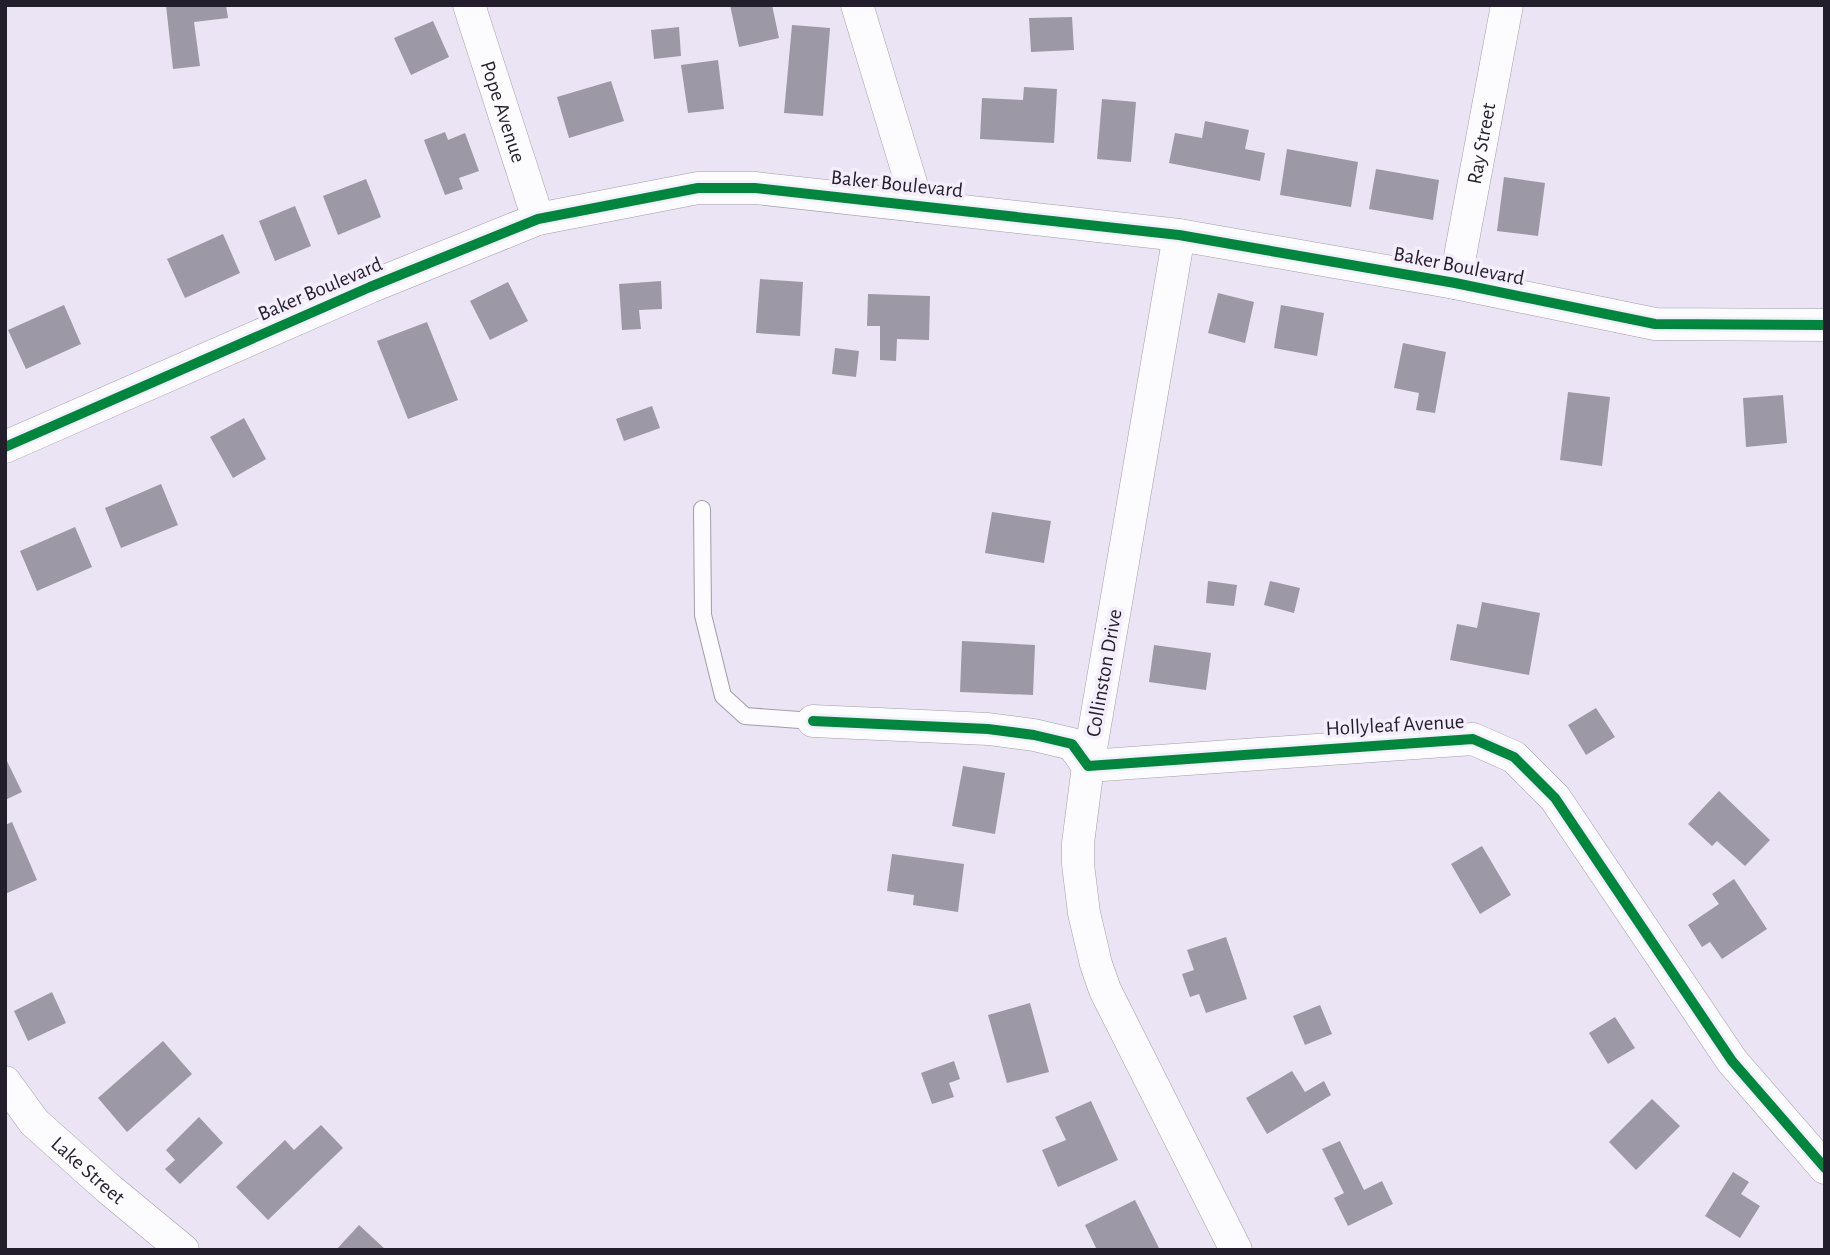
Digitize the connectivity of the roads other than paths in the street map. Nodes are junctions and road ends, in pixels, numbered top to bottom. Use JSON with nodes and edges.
{"nodes":[{"id":1,"x":469,"y":5,"type":"edge"},
{"id":2,"x":857,"y":5,"type":"edge"},
{"id":3,"x":1507,"y":5,"type":"edge"},
{"id":4,"x":918,"y":206,"type":"junction"},
{"id":5,"x":538,"y":219,"type":"junction"},
{"id":6,"x":1179,"y":235,"type":"junction"},
{"id":7,"x":1455,"y":284,"type":"junction"},
{"id":8,"x":1825,"y":325,"type":"edge"},
{"id":9,"x":5,"y":447,"type":"edge"},
{"id":10,"x":702,"y":509,"type":"dead end"},
{"id":11,"x":813,"y":721,"type":"joint"},
{"id":12,"x":1088,"y":766,"type":"junction"},
{"id":13,"x":5,"y":1083,"type":"edge"},
{"id":14,"x":1825,"y":1168,"type":"edge"},
{"id":15,"x":183,"y":1250,"type":"edge"},
{"id":16,"x":1236,"y":1250,"type":"edge"}],
"edges":[{"from":1,"to":5,"type":"street","name":"Pope Avenue"},
{"from":2,"to":4,"type":"street"},
{"from":3,"to":7,"type":"street","name":"Ray Street"},
{"from":4,"to":5,"type":"street","name":"Baker Boulevard"},
{"from":4,"to":6,"type":"street","name":"Baker Boulevard"},
{"from":5,"to":9,"type":"street","name":"Baker Boulevard"},
{"from":6,"to":7,"type":"street","name":"Baker Boulevard"},
{"from":6,"to":12,"type":"street","name":"Collinston Drive"},
{"from":7,"to":8,"type":"street","name":"Baker Boulevard"},
{"from":10,"to":11,"type":"lane"},
{"from":11,"to":12,"type":"street"},
{"from":12,"to":14,"type":"street","name":"Hollyleaf Avenue"},
{"from":12,"to":16,"type":"street","name":"Collinston Drive"},
{"from":13,"to":15,"type":"street","name":"Lake Street"}]}
